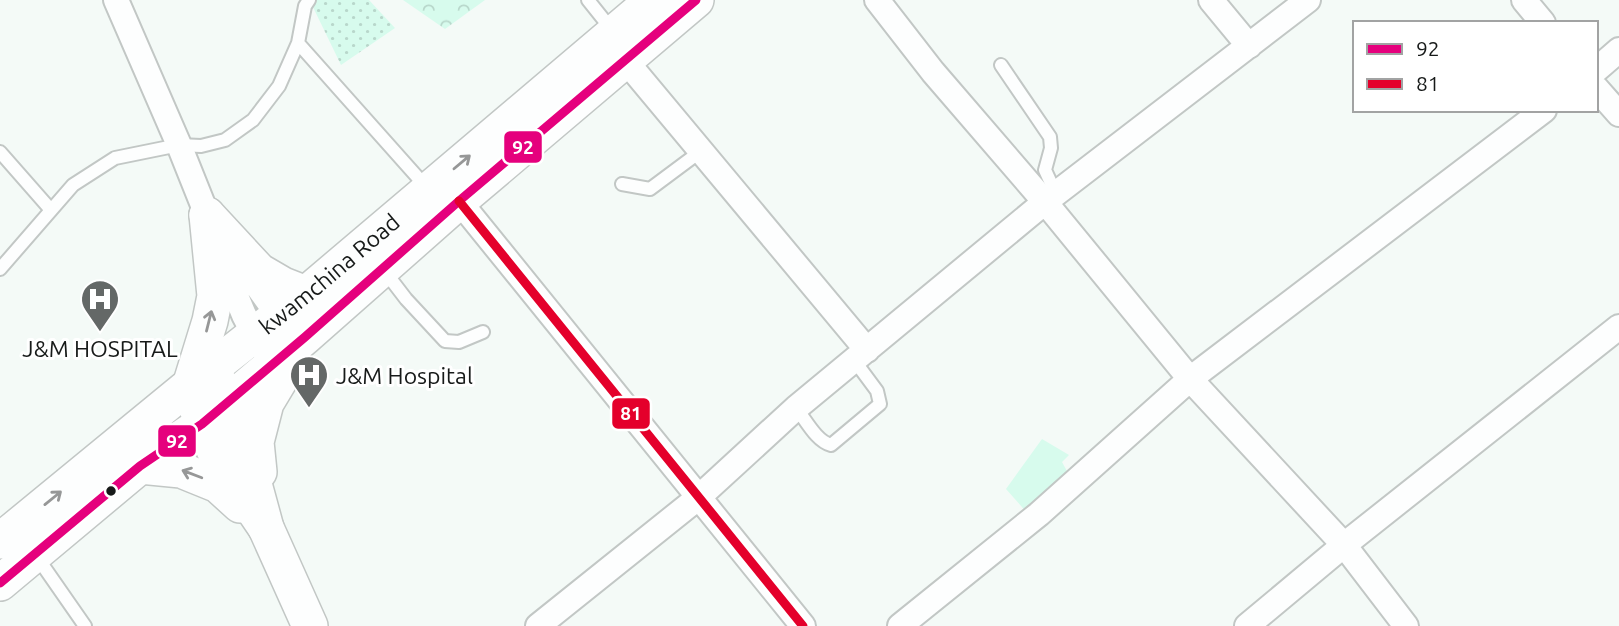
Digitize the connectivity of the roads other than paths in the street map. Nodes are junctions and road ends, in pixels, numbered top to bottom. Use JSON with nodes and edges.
{"nodes":[{"id":1,"x":116,"y":0,"type":"edge"},
{"id":2,"x":309,"y":0,"type":"edge"},
{"id":3,"x":587,"y":0,"type":"edge"},
{"id":4,"x":653,"y":0,"type":"edge"},
{"id":5,"x":696,"y":0,"type":"edge"},
{"id":6,"x":877,"y":0,"type":"edge"},
{"id":7,"x":1210,"y":0,"type":"edge"},
{"id":8,"x":1308,"y":0,"type":"edge"},
{"id":9,"x":1524,"y":0,"type":"edge"},
{"id":10,"x":1541,"y":21,"type":"edge"},
{"id":11,"x":298,"y":43,"type":"junction"},
{"id":12,"x":1249,"y":46,"type":"junction"},
{"id":13,"x":619,"y":47,"type":"junction"},
{"id":14,"x":1619,"y":50,"type":"edge"},
{"id":15,"x":1001,"y":65,"type":"dead end"},
{"id":16,"x":1598,"y":68,"type":"edge"},
{"id":17,"x":1598,"y":90,"type":"edge"},
{"id":18,"x":1541,"y":112,"type":"edge"},
{"id":19,"x":1619,"y":114,"type":"edge"},
{"id":20,"x":179,"y":145,"type":"junction"},
{"id":21,"x":701,"y":151,"type":"junction"},
{"id":22,"x":0,"y":152,"type":"edge"},
{"id":23,"x":622,"y":184,"type":"dead end"},
{"id":24,"x":444,"y":196,"type":"junction"},
{"id":25,"x":1050,"y":198,"type":"junction"},
{"id":26,"x":51,"y":210,"type":"junction"},
{"id":27,"x":214,"y":230,"type":"junction"},
{"id":28,"x":383,"y":268,"type":"junction"},
{"id":29,"x":0,"y":269,"type":"edge"},
{"id":30,"x":306,"y":294,"type":"junction"},
{"id":31,"x":1619,"y":327,"type":"edge"},
{"id":32,"x":483,"y":332,"type":"dead end"},
{"id":33,"x":280,"y":340,"type":"junction"},
{"id":34,"x":860,"y":355,"type":"junction"},
{"id":35,"x":201,"y":377,"type":"junction"},
{"id":36,"x":1190,"y":379,"type":"junction"},
{"id":37,"x":796,"y":408,"type":"junction"},
{"id":38,"x":214,"y":413,"type":"junction"},
{"id":39,"x":140,"y":466,"type":"junction"},
{"id":40,"x":699,"y":498,"type":"junction"},
{"id":41,"x":266,"y":528,"type":"junction"},
{"id":42,"x":0,"y":541,"type":"edge"},
{"id":43,"x":1344,"y":545,"type":"junction"},
{"id":44,"x":35,"y":554,"type":"junction"},
{"id":45,"x":0,"y":583,"type":"edge"},
{"id":46,"x":85,"y":626,"type":"edge"},
{"id":47,"x":310,"y":626,"type":"edge"},
{"id":48,"x":538,"y":626,"type":"edge"},
{"id":49,"x":803,"y":626,"type":"edge"},
{"id":50,"x":900,"y":626,"type":"edge"},
{"id":51,"x":1247,"y":626,"type":"edge"},
{"id":52,"x":1406,"y":626,"type":"edge"}],
"edges":[{"from":1,"to":20,"type":"street"},
{"from":2,"to":11,"type":"lane"},
{"from":3,"to":13,"type":"lane"},
{"from":4,"to":13,"type":"main road","name":"kwamchina Road"},
{"from":5,"to":13,"type":"main road","name":"kwamchina Road"},
{"from":6,"to":25,"type":"street"},
{"from":7,"to":12,"type":"street"},
{"from":8,"to":12,"type":"street"},
{"from":9,"to":10,"type":"street"},
{"from":11,"to":20,"type":"lane"},
{"from":11,"to":24,"type":"lane"},
{"from":12,"to":25,"type":"street"},
{"from":13,"to":21,"type":"street"},
{"from":13,"to":24,"type":"main road","name":"kwamchina Road"},
{"from":14,"to":16,"type":"street"},
{"from":15,"to":25,"type":"lane"},
{"from":17,"to":19,"type":"street"},
{"from":18,"to":36,"type":"street"},
{"from":20,"to":26,"type":"lane"},
{"from":20,"to":27,"type":"street"},
{"from":21,"to":23,"type":"lane"},
{"from":21,"to":34,"type":"street"},
{"from":22,"to":26,"type":"lane"},
{"from":24,"to":28,"type":"main road","name":"kwamchina Road"},
{"from":24,"to":30,"type":"main road","name":"kwamchina Road"},
{"from":24,"to":40,"type":"street"},
{"from":25,"to":34,"type":"street"},
{"from":25,"to":36,"type":"street"},
{"from":26,"to":29,"type":"lane"},
{"from":27,"to":30,"type":"main road"},
{"from":27,"to":33,"type":"street"},
{"from":35,"to":27,"type":"main road","one_way":true},
{"from":28,"to":32,"type":"lane"},
{"from":28,"to":33,"type":"main road","name":"kwamchina Road"},
{"from":30,"to":33,"type":"main road","name":"kwamchina Road"},
{"from":31,"to":43,"type":"street"},
{"from":33,"to":35,"type":"main road","name":"kwamchina Road"},
{"from":33,"to":38,"type":"main road","name":"kwamchina Road"},
{"from":33,"to":41,"type":"main road"},
{"from":34,"to":37,"type":"street"},
{"from":34,"to":37,"type":"lane"},
{"from":35,"to":38,"type":"main road"},
{"from":42,"to":35,"type":"main road","name":"kwamchina Road","one_way":true},
{"from":36,"to":43,"type":"street"},
{"from":36,"to":50,"type":"street"},
{"from":37,"to":40,"type":"street"},
{"from":38,"to":39,"type":"main road","name":"kwamchina Road"},
{"from":38,"to":41,"type":"main road"},
{"from":41,"to":39,"type":"main road","one_way":true},
{"from":39,"to":44,"type":"main road","name":"kwamchina Road"},
{"from":40,"to":48,"type":"street"},
{"from":40,"to":49,"type":"street"},
{"from":41,"to":47,"type":"main road"},
{"from":43,"to":51,"type":"street"},
{"from":43,"to":52,"type":"street"},
{"from":44,"to":45,"type":"main road","name":"kwamchina Road"},
{"from":44,"to":46,"type":"lane"}]}
